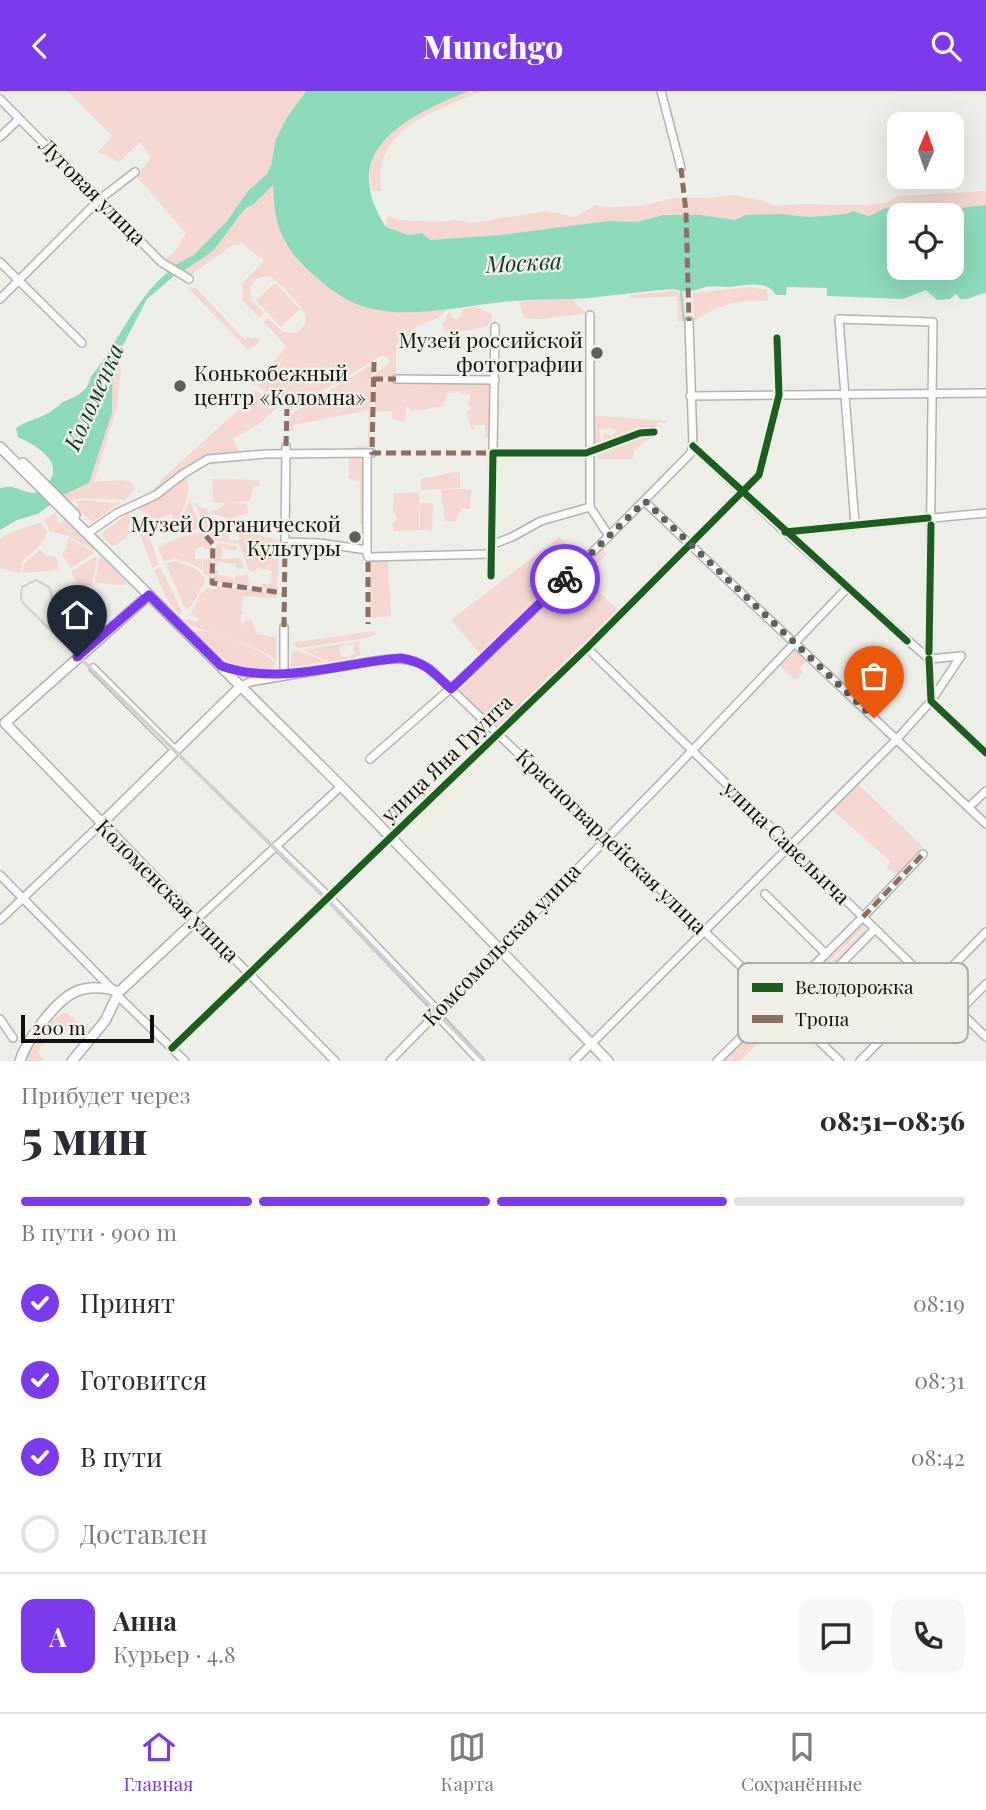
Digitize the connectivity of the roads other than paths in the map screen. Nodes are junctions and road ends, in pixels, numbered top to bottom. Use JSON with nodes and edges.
{"nodes":[{"id":1,"x":661,"y":91,"type":"edge"},
{"id":2,"x":0,"y":99,"type":"edge"},
{"id":3,"x":19,"y":119,"type":"junction"},
{"id":4,"x":0,"y":137,"type":"edge"},
{"id":5,"x":681,"y":168,"type":"dead end"},
{"id":6,"x":135,"y":173,"type":"dead end"},
{"id":7,"x":100,"y":199,"type":"junction"},
{"id":8,"x":0,"y":262,"type":"edge"},
{"id":9,"x":189,"y":279,"type":"dead end"},
{"id":10,"x":19,"y":281,"type":"junction"},
{"id":11,"x":0,"y":299,"type":"edge"},
{"id":12,"x":590,"y":315,"type":"dead end"},
{"id":13,"x":689,"y":321,"type":"dead end"},
{"id":14,"x":495,"y":327,"type":"dead end"},
{"id":15,"x":777,"y":338,"type":"dead end"},
{"id":16,"x":82,"y":343,"type":"dead end"},
{"id":17,"x":396,"y":379,"type":"dead end"},
{"id":18,"x":495,"y":380,"type":"junction"},
{"id":19,"x":933,"y":393,"type":"junction"},
{"id":20,"x":986,"y":393,"type":"edge"},
{"id":21,"x":779,"y":395,"type":"junction"},
{"id":22,"x":690,"y":396,"type":"junction"},
{"id":23,"x":844,"y":396,"type":"junction"},
{"id":24,"x":653,"y":431,"type":"dead end"},
{"id":25,"x":0,"y":440,"type":"edge"},
{"id":26,"x":693,"y":446,"type":"junction"},
{"id":27,"x":0,"y":447,"type":"edge"},
{"id":28,"x":286,"y":450,"type":"junction"},
{"id":29,"x":590,"y":451,"type":"junction"},
{"id":30,"x":493,"y":453,"type":"junction"},
{"id":31,"x":33,"y":477,"type":"junction"},
{"id":32,"x":743,"y":490,"type":"junction"},
{"id":33,"x":645,"y":501,"type":"junction"},
{"id":34,"x":132,"y":502,"type":"dead end"},
{"id":35,"x":586,"y":508,"type":"junction"},
{"id":36,"x":117,"y":513,"type":"junction"},
{"id":37,"x":986,"y":513,"type":"edge"},
{"id":38,"x":931,"y":517,"type":"junction"},
{"id":39,"x":855,"y":524,"type":"junction"},
{"id":40,"x":785,"y":532,"type":"junction"},
{"id":41,"x":88,"y":533,"type":"junction"},
{"id":42,"x":609,"y":536,"type":"junction"},
{"id":43,"x":691,"y":545,"type":"junction"},
{"id":44,"x":491,"y":549,"type":"junction"},
{"id":45,"x":368,"y":556,"type":"junction"},
{"id":46,"x":491,"y":576,"type":"dead end"},
{"id":47,"x":848,"y":587,"type":"junction"},
{"id":48,"x":149,"y":595,"type":"junction"},
{"id":49,"x":284,"y":628,"type":"dead end"},
{"id":50,"x":794,"y":644,"type":"junction"},
{"id":51,"x":587,"y":648,"type":"junction"},
{"id":52,"x":929,"y":659,"type":"junction"},
{"id":53,"x":221,"y":666,"type":"junction"},
{"id":54,"x":93,"y":669,"type":"dead end"},
{"id":55,"x":284,"y":676,"type":"junction"},
{"id":56,"x":241,"y":687,"type":"junction"},
{"id":57,"x":451,"y":689,"type":"junction"},
{"id":58,"x":931,"y":701,"type":"junction"},
{"id":59,"x":2,"y":724,"type":"edge"},
{"id":60,"x":498,"y":734,"type":"junction"},
{"id":61,"x":897,"y":739,"type":"junction"},
{"id":62,"x":175,"y":750,"type":"junction"},
{"id":63,"x":692,"y":751,"type":"junction"},
{"id":64,"x":986,"y":753,"type":"edge"},
{"id":65,"x":370,"y":759,"type":"dead end"},
{"id":66,"x":986,"y":791,"type":"edge"},
{"id":67,"x":336,"y":792,"type":"dead end"},
{"id":68,"x":970,"y":807,"type":"junction"},
{"id":69,"x":101,"y":824,"type":"junction"},
{"id":70,"x":986,"y":824,"type":"edge"},
{"id":71,"x":391,"y":838,"type":"junction"},
{"id":72,"x":607,"y":838,"type":"junction"},
{"id":73,"x":276,"y":846,"type":"junction"},
{"id":74,"x":789,"y":846,"type":"junction"},
{"id":75,"x":923,"y":854,"type":"dead end"},
{"id":76,"x":0,"y":875,"type":"edge"},
{"id":77,"x":765,"y":894,"type":"dead end"},
{"id":78,"x":329,"y":897,"type":"junction"},
{"id":79,"x":23,"y":898,"type":"junction"},
{"id":80,"x":863,"y":917,"type":"junction"},
{"id":81,"x":0,"y":920,"type":"edge"},
{"id":82,"x":196,"y":920,"type":"junction"},
{"id":83,"x":875,"y":929,"type":"junction"},
{"id":84,"x":703,"y":930,"type":"junction"},
{"id":85,"x":986,"y":932,"type":"edge"},
{"id":86,"x":499,"y":949,"type":"junction"},
{"id":87,"x":825,"y":954,"type":"junction"},
{"id":88,"x":816,"y":963,"type":"edge"},
{"id":89,"x":841,"y":963,"type":"edge"},
{"id":90,"x":910,"y":963,"type":"edge"},
{"id":91,"x":956,"y":963,"type":"edge"},
{"id":92,"x":738,"y":964,"type":"edge"},
{"id":93,"x":250,"y":975,"type":"junction"},
{"id":94,"x":986,"y":984,"type":"edge"},
{"id":95,"x":117,"y":993,"type":"junction"},
{"id":96,"x":968,"y":1003,"type":"edge"},
{"id":97,"x":437,"y":1013,"type":"junction"},
{"id":98,"x":0,"y":1019,"type":"edge"},
{"id":99,"x":968,"y":1019,"type":"edge"},
{"id":100,"x":986,"y":1037,"type":"edge"},
{"id":101,"x":13,"y":1038,"type":"dead end"},
{"id":102,"x":738,"y":1040,"type":"edge"},
{"id":103,"x":820,"y":1043,"type":"edge"},
{"id":104,"x":878,"y":1043,"type":"edge"},
{"id":105,"x":592,"y":1044,"type":"junction"},
{"id":106,"x":172,"y":1048,"type":"junction"},
{"id":107,"x":19,"y":1061,"type":"edge"},
{"id":108,"x":72,"y":1061,"type":"edge"},
{"id":109,"x":185,"y":1061,"type":"edge"},
{"id":110,"x":335,"y":1061,"type":"edge"},
{"id":111,"x":390,"y":1061,"type":"edge"},
{"id":112,"x":480,"y":1061,"type":"edge"},
{"id":113,"x":574,"y":1061,"type":"edge"},
{"id":114,"x":608,"y":1061,"type":"edge"},
{"id":115,"x":717,"y":1061,"type":"edge"},
{"id":116,"x":840,"y":1061,"type":"edge"},
{"id":117,"x":860,"y":1061,"type":"edge"}],
"edges":[{"from":1,"to":5,"type":"street"},
{"from":2,"to":3,"type":"street","name":"Луговая улица"},
{"from":3,"to":4,"type":"street"},
{"from":3,"to":7,"type":"street","name":"Луговая улица"},
{"from":6,"to":7,"type":"street"},
{"from":7,"to":9,"type":"street","name":"Луговая улица"},
{"from":7,"to":10,"type":"street"},
{"from":8,"to":10,"type":"street"},
{"from":10,"to":11,"type":"street"},
{"from":10,"to":16,"type":"street"},
{"from":12,"to":29,"type":"street"},
{"from":13,"to":22,"type":"street"},
{"from":14,"to":18,"type":"street"},
{"from":15,"to":21,"type":"street","name":"улица Яна Грунта"},
{"from":17,"to":18,"type":"street"},
{"from":18,"to":30,"type":"street"},
{"from":19,"to":20,"type":"street"},
{"from":19,"to":23,"type":"street"},
{"from":19,"to":23,"type":"street"},
{"from":19,"to":38,"type":"street"},
{"from":21,"to":22,"type":"street"},
{"from":21,"to":23,"type":"street"},
{"from":21,"to":32,"type":"street","name":"улица Яна Грунта"},
{"from":22,"to":26,"type":"street"},
{"from":23,"to":39,"type":"street"},
{"from":24,"to":29,"type":"street"},
{"from":25,"to":31,"type":"main road"},
{"from":26,"to":32,"type":"street"},
{"from":26,"to":33,"type":"street"},
{"from":27,"to":31,"type":"main road"},
{"from":28,"to":36,"type":"street"},
{"from":28,"to":45,"type":"street"},
{"from":28,"to":45,"type":"street"},
{"from":29,"to":30,"type":"street"},
{"from":29,"to":35,"type":"street"},
{"from":30,"to":44,"type":"street"},
{"from":31,"to":41,"type":"main road"},
{"from":32,"to":40,"type":"street"},
{"from":32,"to":43,"type":"street","name":"улица Яна Грунта"},
{"from":33,"to":42,"type":"street"},
{"from":33,"to":43,"type":"street"},
{"from":34,"to":36,"type":"street"},
{"from":35,"to":42,"type":"street"},
{"from":35,"to":44,"type":"street"},
{"from":36,"to":41,"type":"street"},
{"from":37,"to":38,"type":"street"},
{"from":38,"to":39,"type":"street"},
{"from":38,"to":52,"type":"street"},
{"from":39,"to":40,"type":"street"},
{"from":40,"to":47,"type":"street"},
{"from":41,"to":48,"type":"main road"},
{"from":42,"to":57,"type":"street"},
{"from":43,"to":50,"type":"street"},
{"from":43,"to":51,"type":"street","name":"улица Яна Грунта"},
{"from":44,"to":45,"type":"street"},
{"from":44,"to":46,"type":"street"},
{"from":47,"to":50,"type":"street","name":"Комсомольская улица"},
{"from":47,"to":52,"type":"street"},
{"from":48,"to":53,"type":"main road"},
{"from":48,"to":59,"type":"main road"},
{"from":49,"to":55,"type":"street"},
{"from":50,"to":61,"type":"street"},
{"from":50,"to":63,"type":"street","name":"Комсомольская улица"},
{"from":51,"to":60,"type":"street","name":"улица Яна Грунта"},
{"from":51,"to":63,"type":"street","name":"улица Савельича"},
{"from":52,"to":58,"type":"street"},
{"from":52,"to":58,"type":"street"},
{"from":53,"to":55,"type":"street"},
{"from":53,"to":56,"type":"main road"},
{"from":54,"to":62,"type":"street"},
{"from":55,"to":56,"type":"street"},
{"from":55,"to":57,"type":"street","name":"Красногвардейская улица"},
{"from":56,"to":62,"type":"main road"},
{"from":56,"to":71,"type":"main road"},
{"from":57,"to":60,"type":"street","name":"Красногвардейская улица"},
{"from":57,"to":65,"type":"street"},
{"from":58,"to":61,"type":"street"},
{"from":58,"to":64,"type":"street"},
{"from":59,"to":69,"type":"main road","name":"Коломенская улица"},
{"from":60,"to":71,"type":"street","name":"улица Яна Грунта"},
{"from":60,"to":72,"type":"street","name":"Красногвардейская улица"},
{"from":61,"to":68,"type":"street"},
{"from":61,"to":74,"type":"street"},
{"from":62,"to":69,"type":"main road"},
{"from":63,"to":72,"type":"street","name":"Комсомольская улица"},
{"from":63,"to":74,"type":"street","name":"улица Савельича"},
{"from":66,"to":68,"type":"street"},
{"from":67,"to":73,"type":"street"},
{"from":68,"to":70,"type":"street"},
{"from":69,"to":79,"type":"street"},
{"from":69,"to":82,"type":"main road","name":"Коломенская улица"},
{"from":71,"to":78,"type":"street","name":"улица Яна Грунта"},
{"from":71,"to":86,"type":"main road"},
{"from":72,"to":84,"type":"street","name":"Красногвардейская улица"},
{"from":72,"to":86,"type":"street","name":"Комсомольская улица"},
{"from":73,"to":78,"type":"street"},
{"from":73,"to":82,"type":"street"},
{"from":74,"to":80,"type":"street","name":"улица Савельича"},
{"from":74,"to":84,"type":"street"},
{"from":75,"to":80,"type":"street"},
{"from":76,"to":79,"type":"street"},
{"from":77,"to":87,"type":"street"},
{"from":78,"to":93,"type":"street","name":"улица Яна Грунта"},
{"from":78,"to":97,"type":"street"},
{"from":79,"to":81,"type":"street"},
{"from":79,"to":95,"type":"street"},
{"from":80,"to":83,"type":"street","name":"улица Савельича"},
{"from":80,"to":87,"type":"street"},
{"from":82,"to":93,"type":"street","name":"Коломенская улица"},
{"from":82,"to":95,"type":"main road"},
{"from":83,"to":89,"type":"street"},
{"from":83,"to":90,"type":"street","name":"улица Савельича"},
{"from":84,"to":92,"type":"street","name":"Красногвардейская улица"},
{"from":84,"to":105,"type":"street"},
{"from":85,"to":91,"type":"street"},
{"from":86,"to":97,"type":"street","name":"Комсомольская улица"},
{"from":86,"to":105,"type":"main road"},
{"from":87,"to":88,"type":"street"},
{"from":93,"to":106,"type":"street","name":"улица Яна Грунта"},
{"from":93,"to":110,"type":"street","name":"Коломенская улица"},
{"from":94,"to":96,"type":"street"},
{"from":95,"to":106,"type":"street"},
{"from":95,"to":107,"type":"main road"},
{"from":95,"to":108,"type":"main road"},
{"from":97,"to":111,"type":"street","name":"Комсомольская улица"},
{"from":97,"to":112,"type":"street"},
{"from":98,"to":101,"type":"street"},
{"from":99,"to":100,"type":"street","name":"улица Савельича"},
{"from":102,"to":115,"type":"street"},
{"from":103,"to":116,"type":"street","name":"Красногвардейская улица"},
{"from":104,"to":117,"type":"street"},
{"from":105,"to":113,"type":"street"},
{"from":105,"to":114,"type":"main road"},
{"from":106,"to":109,"type":"street"}]}
